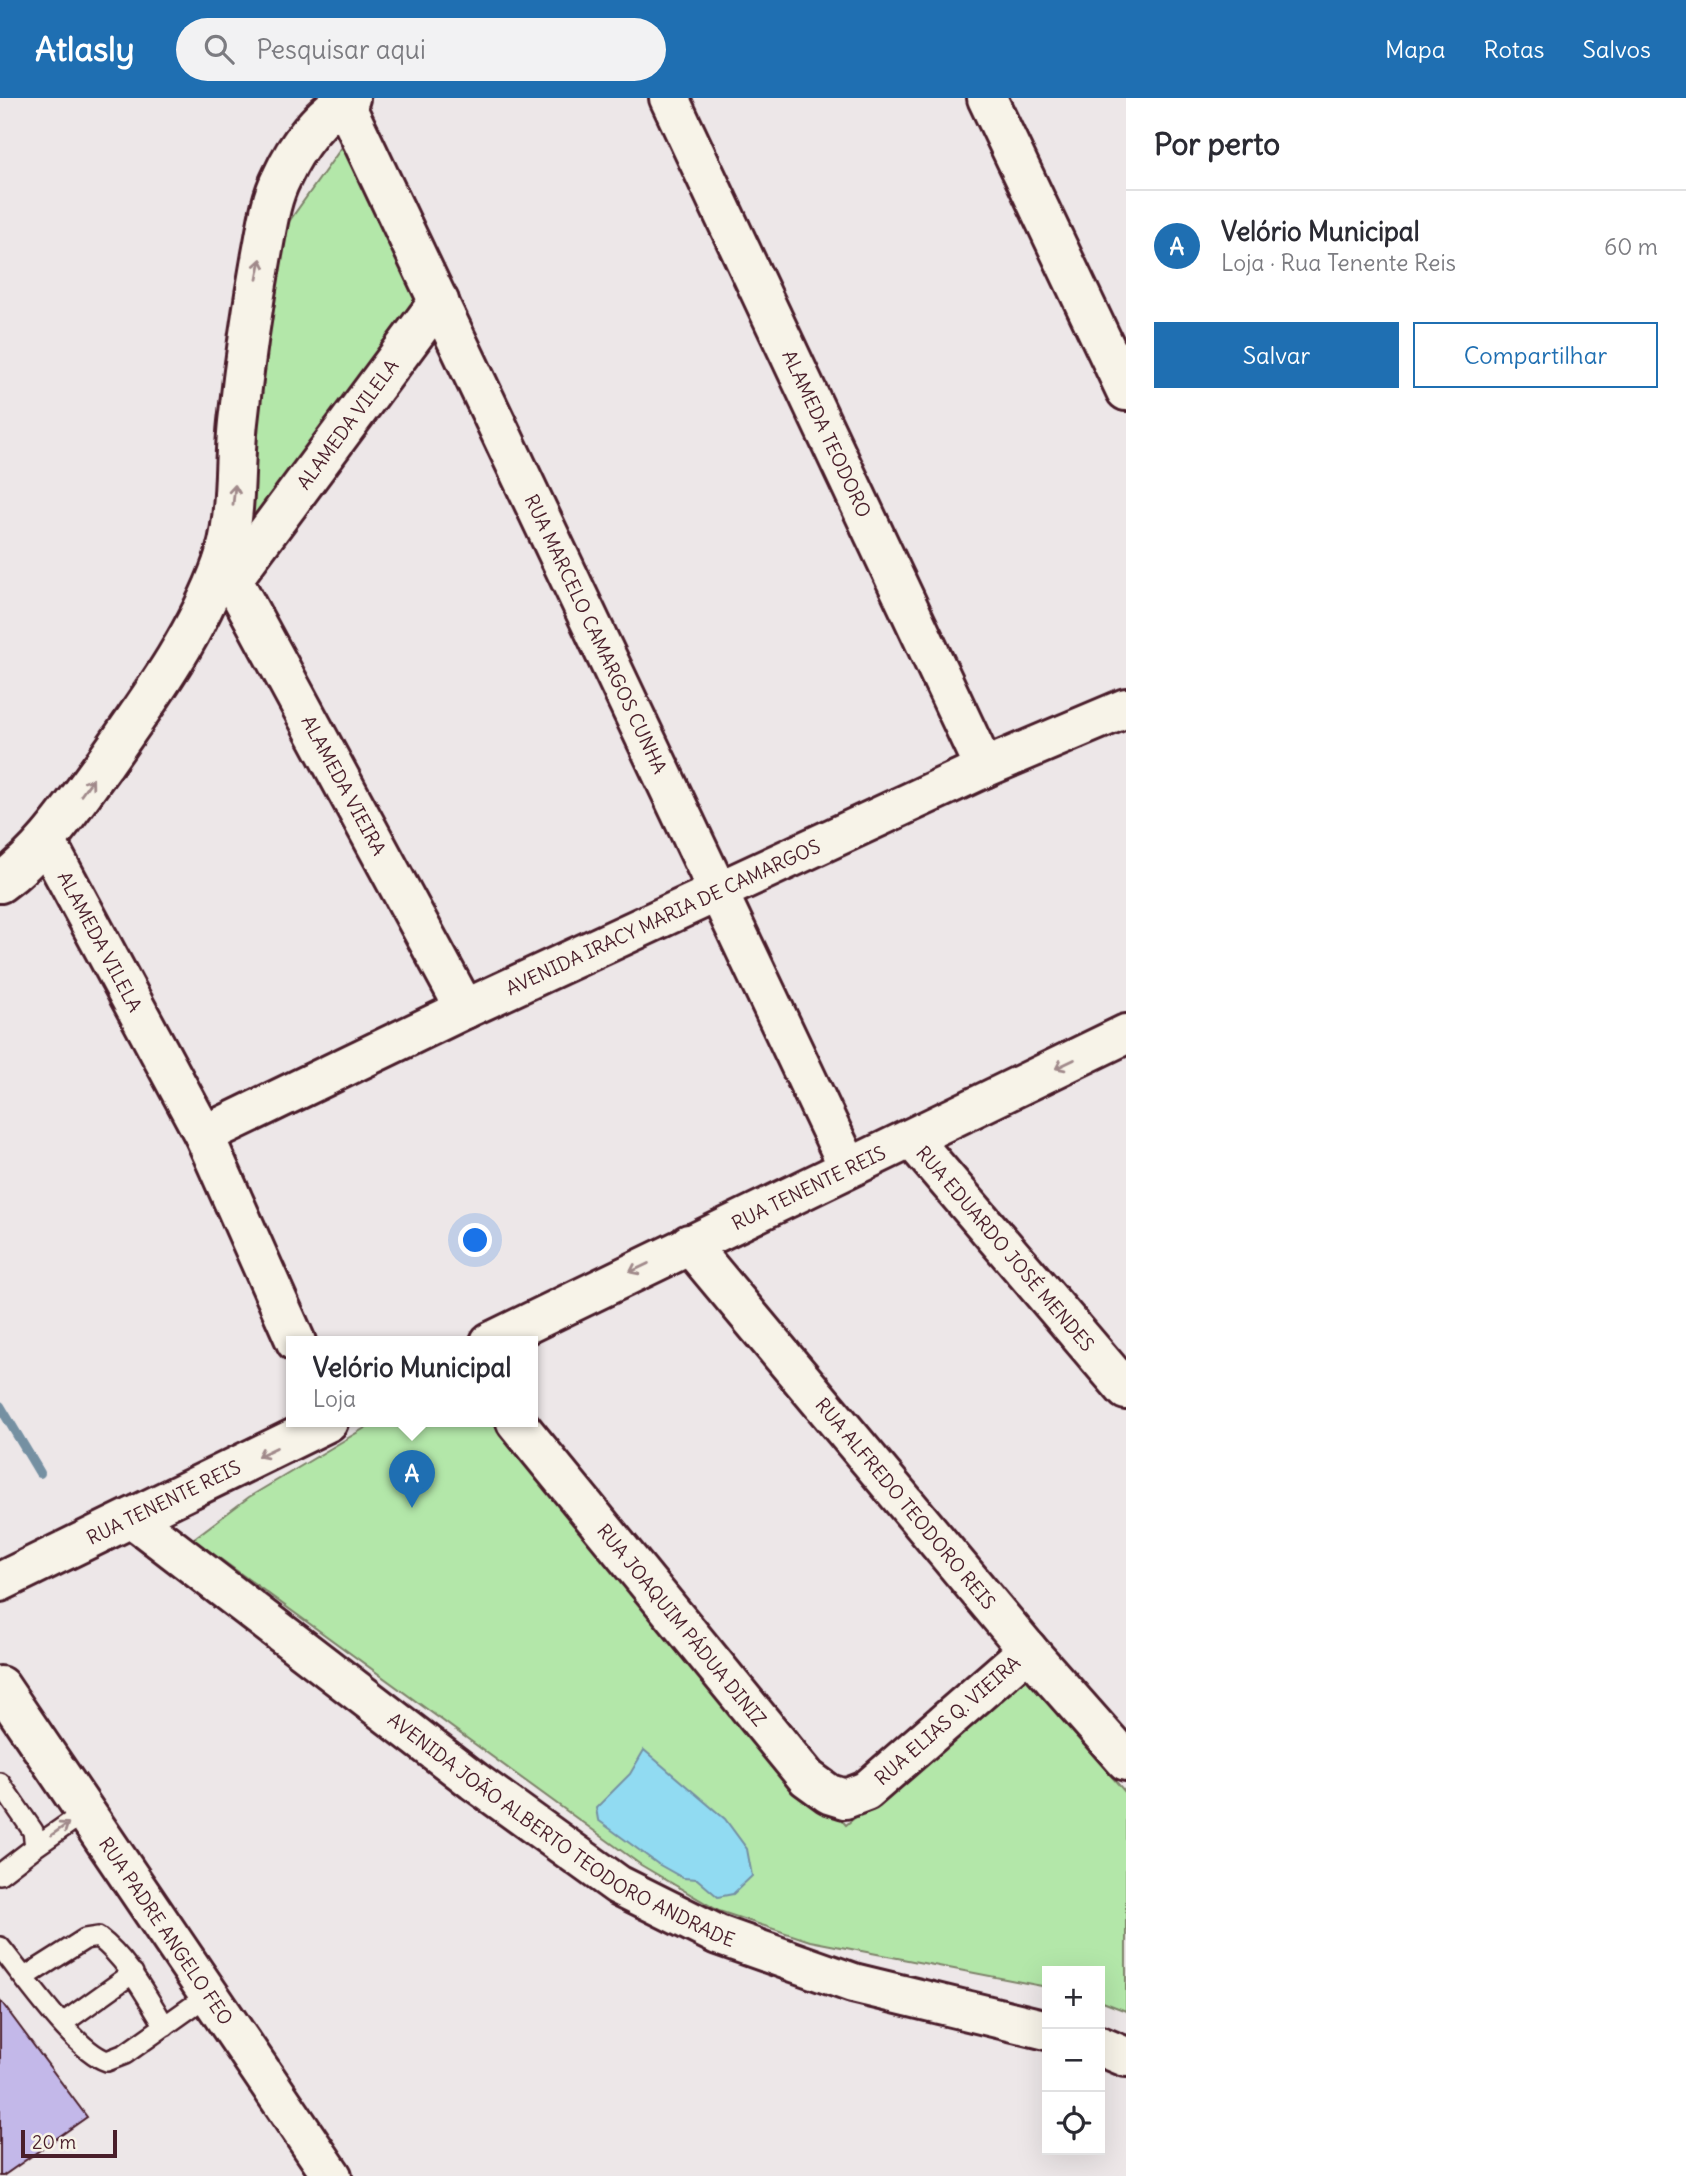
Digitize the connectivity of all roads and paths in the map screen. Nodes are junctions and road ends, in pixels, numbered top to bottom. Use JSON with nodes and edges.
{"nodes":[{"id":1,"x":669,"y":98,"type":"edge"},
{"id":2,"x":987,"y":98,"type":"edge"},
{"id":3,"x":345,"y":99,"type":"edge"},
{"id":4,"x":439,"y":301,"type":"junction"},
{"id":5,"x":1126,"y":391,"type":"edge"},
{"id":6,"x":228,"y":571,"type":"junction"},
{"id":7,"x":1126,"y":708,"type":"edge"},
{"id":8,"x":984,"y":768,"type":"junction"},
{"id":9,"x":47,"y":843,"type":"junction"},
{"id":10,"x":0,"y":883,"type":"edge"},
{"id":11,"x":719,"y":893,"type":"junction"},
{"id":12,"x":465,"y":1009,"type":"junction"},
{"id":13,"x":1126,"y":1034,"type":"edge"},
{"id":14,"x":204,"y":1135,"type":"junction"},
{"id":15,"x":912,"y":1139,"type":"junction"},
{"id":16,"x":848,"y":1166,"type":"junction"},
{"id":17,"x":688,"y":1244,"type":"junction"},
{"id":18,"x":293,"y":1336,"type":"edge"},
{"id":19,"x":502,"y":1336,"type":"edge"},
{"id":20,"x":1126,"y":1391,"type":"edge"},
{"id":21,"x":318,"y":1427,"type":"edge"},
{"id":22,"x":520,"y":1427,"type":"edge"},
{"id":23,"x":132,"y":1518,"type":"junction"},
{"id":24,"x":0,"y":1582,"type":"edge"},
{"id":25,"x":1028,"y":1650,"type":"junction"},
{"id":26,"x":0,"y":1686,"type":"edge"},
{"id":27,"x":1126,"y":1761,"type":"edge"},
{"id":28,"x":0,"y":1785,"type":"edge"},
{"id":29,"x":866,"y":1791,"type":"joint"},
{"id":30,"x":85,"y":1812,"type":"junction"},
{"id":31,"x":34,"y":1847,"type":"junction"},
{"id":32,"x":0,"y":1874,"type":"edge"},
{"id":33,"x":0,"y":1947,"type":"edge"},
{"id":34,"x":133,"y":1973,"type":"junction"},
{"id":35,"x":25,"y":1977,"type":"junction"},
{"id":36,"x":208,"y":1995,"type":"junction"},
{"id":37,"x":63,"y":2023,"type":"junction"},
{"id":38,"x":165,"y":2026,"type":"junction"},
{"id":39,"x":1043,"y":2029,"type":"edge"},
{"id":40,"x":1105,"y":2048,"type":"edge"},
{"id":41,"x":1126,"y":2057,"type":"edge"},
{"id":42,"x":332,"y":2176,"type":"edge"}],
"edges":[{"from":1,"to":8,"type":"street","name":"ALAMEDA TEODORO"},
{"from":2,"to":5,"type":"street"},
{"from":3,"to":4,"type":"street","name":"RUA MARCELO CAMARGOS CUNHA"},
{"from":6,"to":3,"type":"street","one_way":true},
{"from":4,"to":6,"type":"street","name":"ALAMEDA VILELA"},
{"from":4,"to":11,"type":"street","name":"RUA MARCELO CAMARGOS CUNHA"},
{"from":9,"to":6,"type":"street","name":"ALAMEDA VILELA","one_way":true},
{"from":6,"to":12,"type":"street","name":"ALAMEDA VIEIRA"},
{"from":7,"to":8,"type":"street","name":"AVENIDA IRACY MARIA DE CAMARGOS"},
{"from":8,"to":11,"type":"street","name":"AVENIDA IRACY MARIA DE CAMARGOS"},
{"from":9,"to":10,"type":"street"},
{"from":9,"to":14,"type":"street","name":"ALAMEDA VILELA"},
{"from":11,"to":12,"type":"street","name":"AVENIDA IRACY MARIA DE CAMARGOS"},
{"from":11,"to":16,"type":"street","name":"RUA MARCELO CAMARGOS CUNHA"},
{"from":12,"to":14,"type":"street","name":"AVENIDA IRACY MARIA DE CAMARGOS"},
{"from":13,"to":15,"type":"street","name":"RUA TENENTE REIS","one_way":true},
{"from":14,"to":18,"type":"street","name":"ALAMEDA VILELA"},
{"from":15,"to":16,"type":"street","name":"RUA TENENTE REIS"},
{"from":15,"to":20,"type":"street","name":"RUA EDUARDO JOSÉ MENDES"},
{"from":16,"to":17,"type":"street","name":"RUA TENENTE REIS"},
{"from":17,"to":19,"type":"street","name":"RUA TENENTE REIS","one_way":true},
{"from":17,"to":25,"type":"street","name":"RUA ALFREDO TEODORO REIS"},
{"from":21,"to":23,"type":"street","name":"RUA TENENTE REIS","one_way":true},
{"from":22,"to":29,"type":"street","name":"RUA JOAQUIM PÁDUA DINIZ"},
{"from":23,"to":24,"type":"street","name":"RUA TENENTE REIS"},
{"from":23,"to":39,"type":"street","name":"AVENIDA JOÃO ALBERTO TEODORO ANDRADE"},
{"from":25,"to":27,"type":"street","name":"RUA ALFREDO TEODORO REIS"},
{"from":25,"to":29,"type":"street","name":"RUA ELIAS Q. VIEIRA"},
{"from":26,"to":30,"type":"street","name":"RUA PADRE ANGELO FEO"},
{"from":28,"to":31,"type":"lane"},
{"from":31,"to":30,"type":"lane","one_way":true},
{"from":30,"to":36,"type":"street","name":"RUA PADRE ANGELO FEO"},
{"from":31,"to":32,"type":"lane"},
{"from":33,"to":35,"type":"lane"},
{"from":34,"to":35,"type":"lane"},
{"from":34,"to":37,"type":"lane"},
{"from":34,"to":38,"type":"lane"},
{"from":35,"to":37,"type":"lane"},
{"from":36,"to":38,"type":"lane"},
{"from":36,"to":42,"type":"street","name":"RUA PADRE ANGELO FEO"},
{"from":37,"to":38,"type":"lane"},
{"from":40,"to":41,"type":"street"}]}
